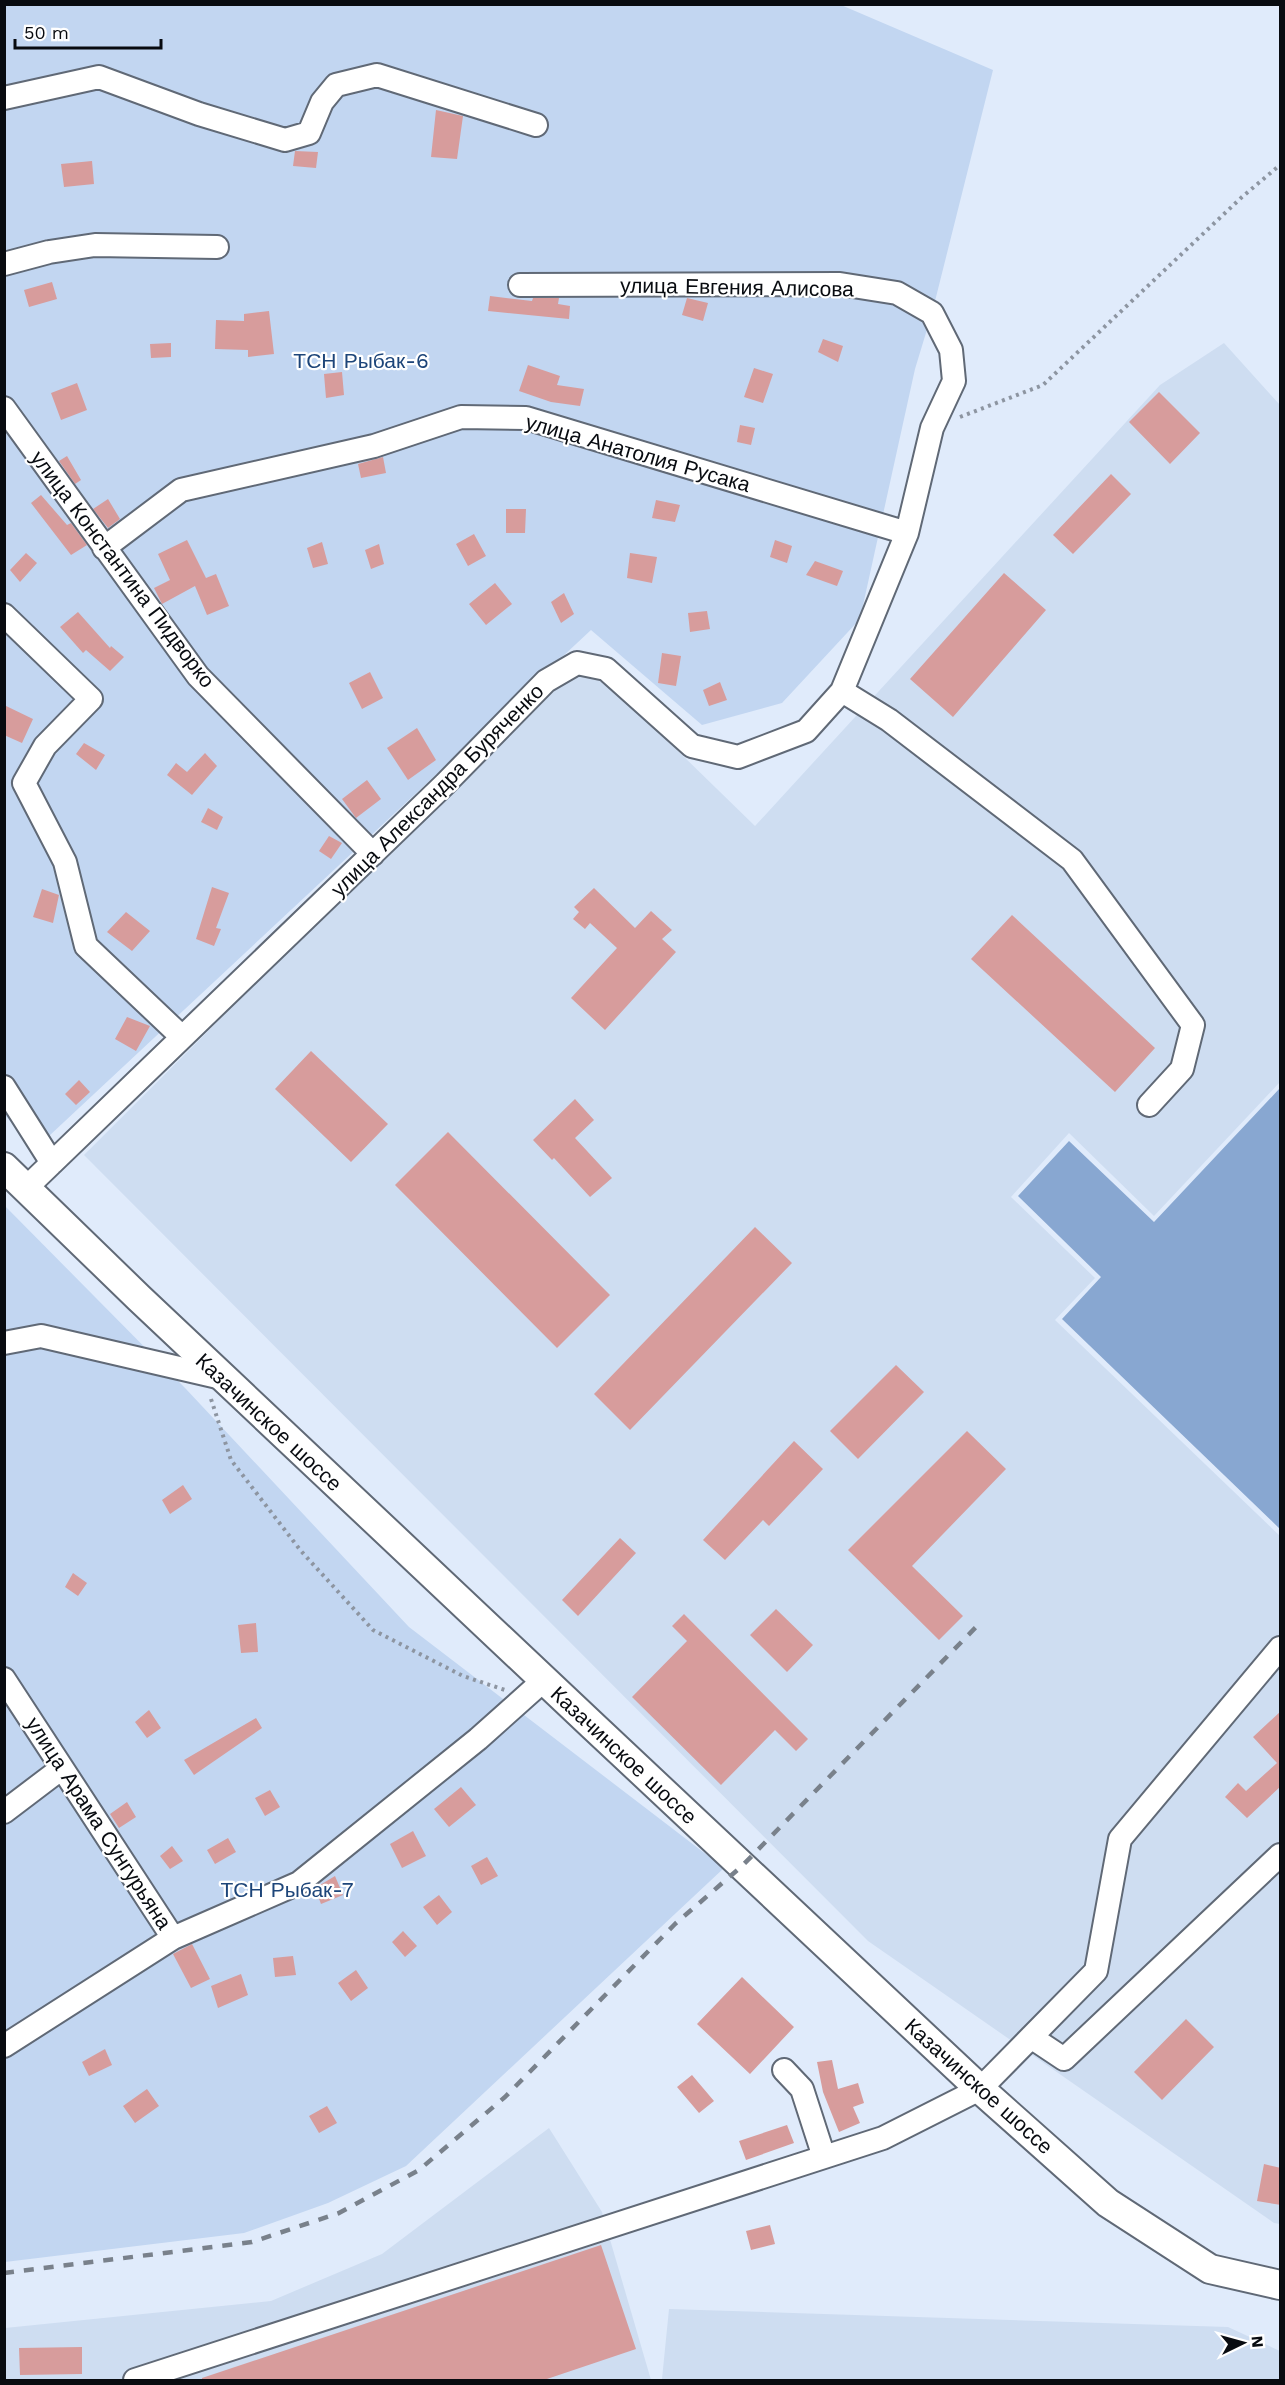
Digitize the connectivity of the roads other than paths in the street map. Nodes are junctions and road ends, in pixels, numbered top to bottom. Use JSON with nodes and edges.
{"nodes":[{"id":1,"x":4,"y":98,"type":"edge"},
{"id":2,"x":536,"y":124,"type":"dead end"},
{"id":3,"x":217,"y":248,"type":"dead end"},
{"id":4,"x":4,"y":264,"type":"edge"},
{"id":5,"x":520,"y":285,"type":"dead end"},
{"id":6,"x":7,"y":418,"type":"edge"},
{"id":7,"x":907,"y":533,"type":"junction"},
{"id":8,"x":104,"y":548,"type":"junction"},
{"id":9,"x":4,"y":615,"type":"edge"},
{"id":10,"x":842,"y":691,"type":"junction"},
{"id":11,"x":373,"y":854,"type":"junction"},
{"id":12,"x":182,"y":1037,"type":"junction"},
{"id":13,"x":4,"y":1087,"type":"edge"},
{"id":14,"x":1149,"y":1106,"type":"dead end"},
{"id":15,"x":52,"y":1163,"type":"junction"},
{"id":16,"x":4,"y":1167,"type":"edge"},
{"id":17,"x":25,"y":1189,"type":"junction"},
{"id":18,"x":4,"y":1342,"type":"edge"},
{"id":19,"x":212,"y":1376,"type":"junction"},
{"id":20,"x":1281,"y":1648,"type":"edge"},
{"id":21,"x":4,"y":1679,"type":"edge"},
{"id":22,"x":535,"y":1688,"type":"junction"},
{"id":23,"x":62,"y":1768,"type":"junction"},
{"id":24,"x":4,"y":1812,"type":"edge"},
{"id":25,"x":1281,"y":1856,"type":"edge"},
{"id":26,"x":173,"y":1938,"type":"junction"},
{"id":27,"x":1031,"y":2037,"type":"junction"},
{"id":28,"x":4,"y":2046,"type":"edge"},
{"id":29,"x":784,"y":2070,"type":"dead end"},
{"id":30,"x":980,"y":2089,"type":"junction"},
{"id":31,"x":824,"y":2157,"type":"junction"},
{"id":32,"x":1281,"y":2285,"type":"edge"},
{"id":33,"x":135,"y":2380,"type":"edge"}],
"edges":[{"from":1,"to":2,"type":"street"},
{"from":3,"to":4,"type":"street"},
{"from":5,"to":7,"type":"street","name":"улица Евгения Алисова"},
{"from":6,"to":8,"type":"street","name":"улица Константина Пидворко"},
{"from":7,"to":8,"type":"street","name":"улица Анатолия Русака"},
{"from":7,"to":10,"type":"street","name":"улица Александра Буряченко"},
{"from":8,"to":11,"type":"street","name":"улица Константина Пидворко"},
{"from":9,"to":12,"type":"street"},
{"from":10,"to":11,"type":"street","name":"улица Александра Буряченко"},
{"from":10,"to":14,"type":"street"},
{"from":11,"to":12,"type":"street","name":"улица Александра Буряченко"},
{"from":12,"to":15,"type":"street","name":"улица Александра Буряченко"},
{"from":13,"to":15,"type":"street"},
{"from":15,"to":17,"type":"street","name":"улица Александра Буряченко"},
{"from":16,"to":17,"type":"main road","name":"Казачинское шоссе"},
{"from":17,"to":19,"type":"main road","name":"Казачинское шоссе"},
{"from":18,"to":19,"type":"street"},
{"from":19,"to":22,"type":"main road","name":"Казачинское шоссе"},
{"from":20,"to":27,"type":"street"},
{"from":21,"to":23,"type":"street","name":"улица Арама Сунгурьяна"},
{"from":22,"to":26,"type":"street"},
{"from":22,"to":30,"type":"main road","name":"Казачинское шоссе"},
{"from":23,"to":24,"type":"street"},
{"from":23,"to":26,"type":"street","name":"улица Арама Сунгурьяна"},
{"from":25,"to":27,"type":"street"},
{"from":26,"to":28,"type":"street"},
{"from":27,"to":30,"type":"street"},
{"from":29,"to":31,"type":"street"},
{"from":30,"to":31,"type":"street"},
{"from":30,"to":32,"type":"main road","name":"Казачинское шоссе"},
{"from":31,"to":33,"type":"street"}]}
